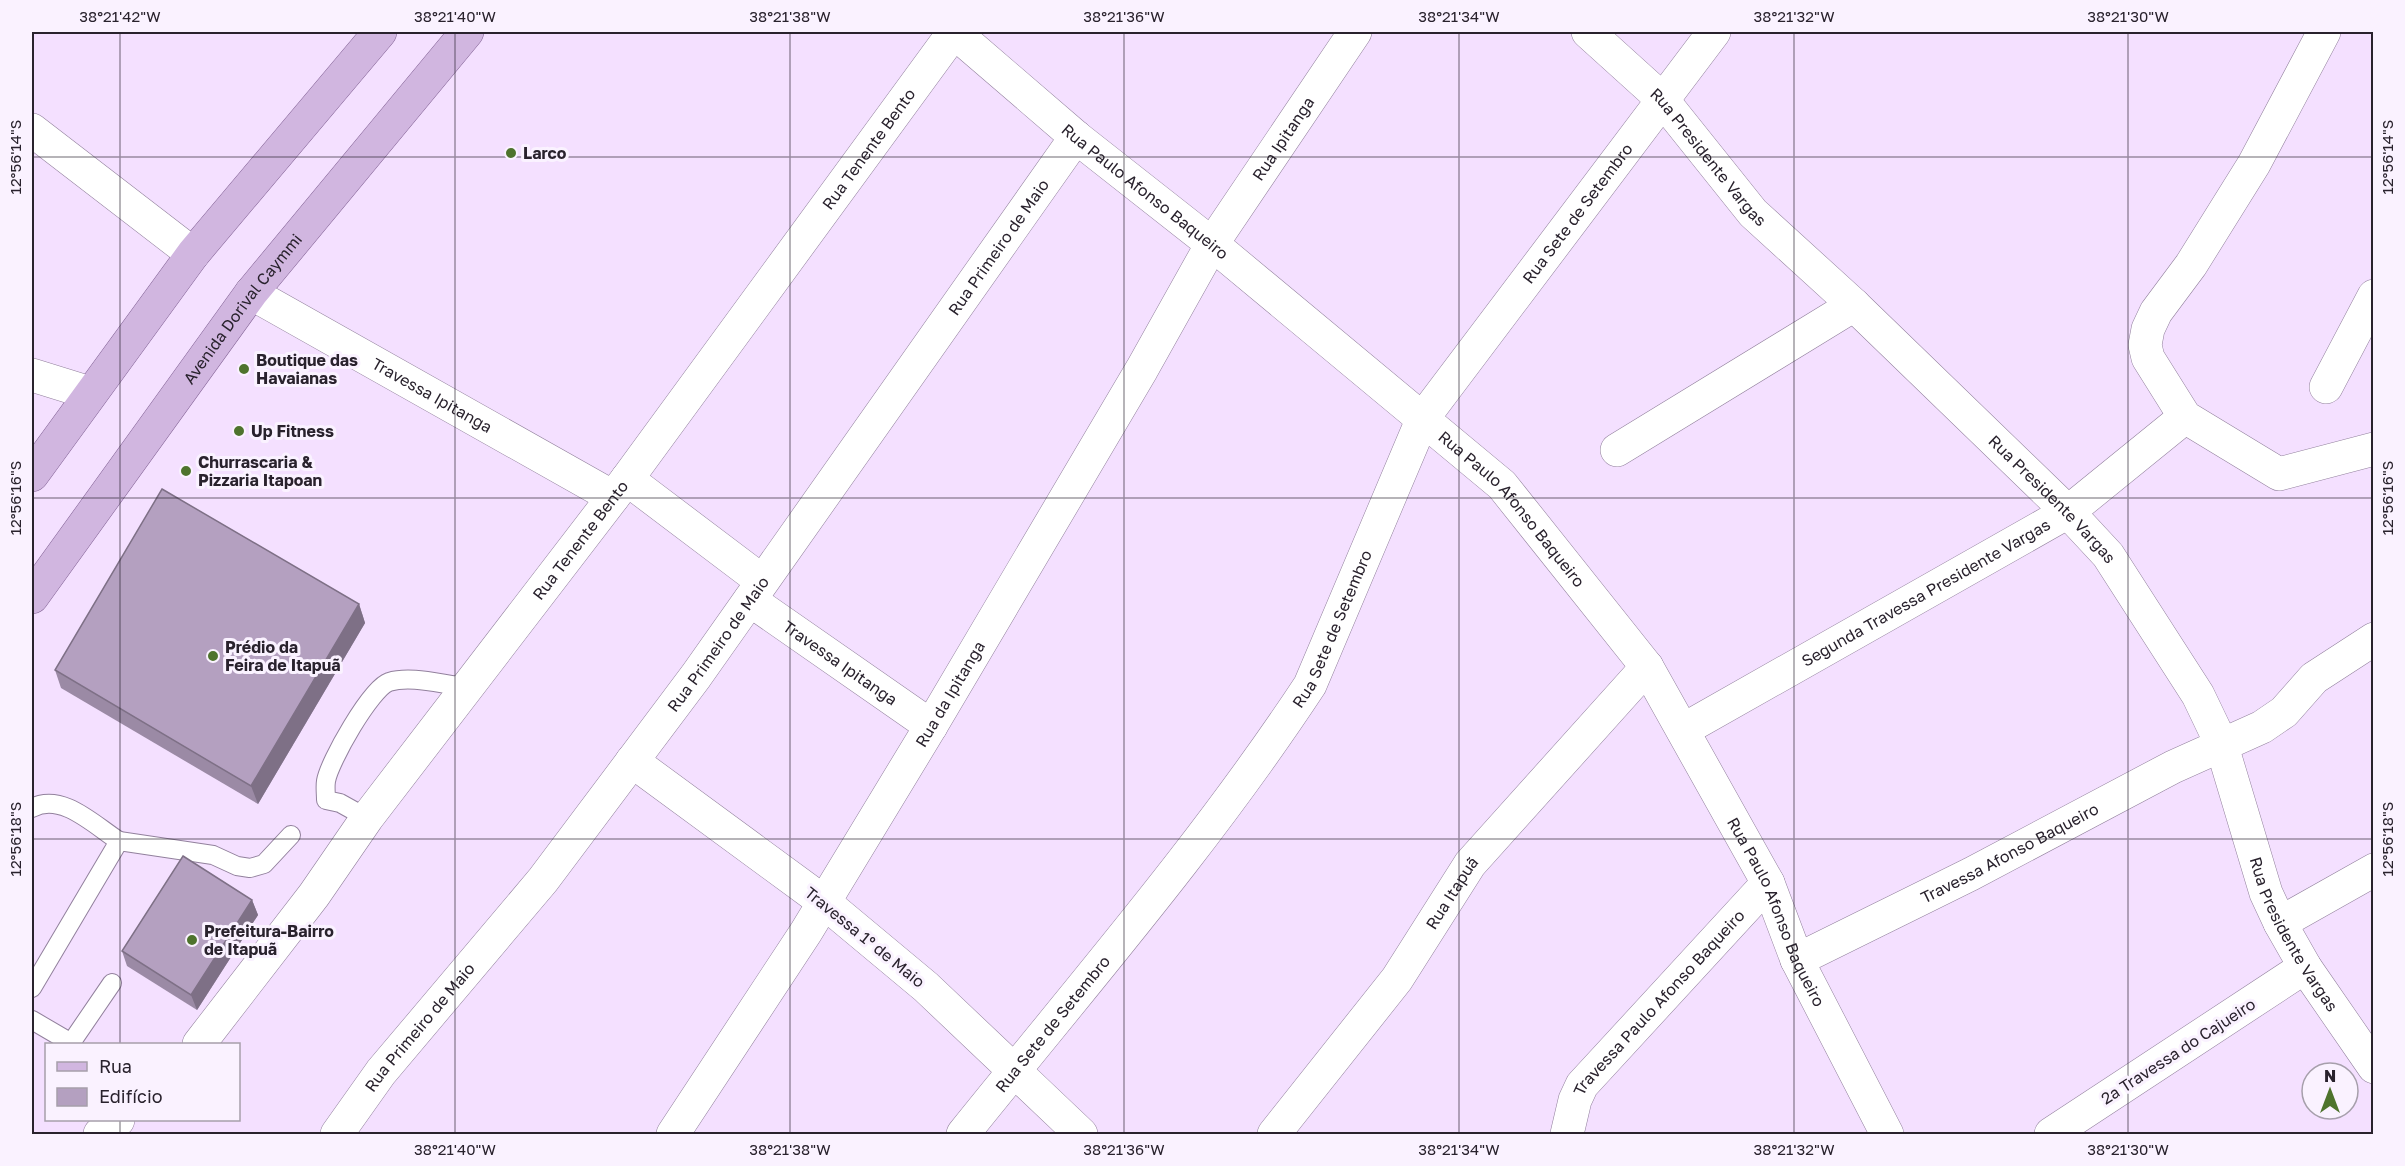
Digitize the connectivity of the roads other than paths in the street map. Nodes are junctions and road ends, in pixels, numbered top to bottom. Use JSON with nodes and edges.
{"nodes":[{"id":1,"x":380,"y":32,"type":"edge"},
{"id":2,"x":467,"y":32,"type":"edge"},
{"id":3,"x":954,"y":32,"type":"edge"},
{"id":4,"x":1355,"y":32,"type":"edge"},
{"id":5,"x":1588,"y":32,"type":"edge"},
{"id":6,"x":1714,"y":32,"type":"edge"},
{"id":7,"x":2324,"y":32,"type":"edge"},
{"id":8,"x":1661,"y":99,"type":"junction"},
{"id":9,"x":32,"y":130,"type":"edge"},
{"id":10,"x":1076,"y":137,"type":"junction"},
{"id":11,"x":1212,"y":244,"type":"junction"},
{"id":12,"x":193,"y":255,"type":"junction"},
{"id":13,"x":251,"y":293,"type":"junction"},
{"id":14,"x":2373,"y":296,"type":"edge"},
{"id":15,"x":1854,"y":305,"type":"junction"},
{"id":16,"x":32,"y":375,"type":"edge"},
{"id":17,"x":2326,"y":387,"type":"dead end"},
{"id":18,"x":90,"y":393,"type":"junction"},
{"id":19,"x":2185,"y":417,"type":"junction"},
{"id":20,"x":1423,"y":418,"type":"junction"},
{"id":21,"x":2373,"y":449,"type":"edge"},
{"id":22,"x":1617,"y":450,"type":"dead end"},
{"id":23,"x":32,"y":475,"type":"edge"},
{"id":24,"x":620,"y":488,"type":"junction"},
{"id":25,"x":2068,"y":512,"type":"junction"},
{"id":26,"x":756,"y":590,"type":"junction"},
{"id":27,"x":32,"y":597,"type":"edge"},
{"id":28,"x":2373,"y":639,"type":"edge"},
{"id":29,"x":1647,"y":667,"type":"junction"},
{"id":30,"x":467,"y":687,"type":"junction"},
{"id":31,"x":931,"y":726,"type":"junction"},
{"id":32,"x":1683,"y":730,"type":"junction"},
{"id":33,"x":2221,"y":743,"type":"junction"},
{"id":34,"x":632,"y":761,"type":"junction"},
{"id":35,"x":32,"y":808,"type":"edge"},
{"id":36,"x":367,"y":818,"type":"junction"},
{"id":37,"x":291,"y":836,"type":"dead end"},
{"id":38,"x":119,"y":841,"type":"junction"},
{"id":39,"x":2373,"y":870,"type":"edge"},
{"id":40,"x":1768,"y":883,"type":"junction"},
{"id":41,"x":824,"y":902,"type":"junction"},
{"id":42,"x":2280,"y":923,"type":"junction"},
{"id":43,"x":1797,"y":960,"type":"junction"},
{"id":44,"x":2305,"y":967,"type":"junction"},
{"id":45,"x":112,"y":983,"type":"dead end"},
{"id":46,"x":32,"y":988,"type":"edge"},
{"id":47,"x":32,"y":1020,"type":"edge"},
{"id":48,"x":70,"y":1043,"type":"edge"},
{"id":49,"x":73,"y":1043,"type":"edge"},
{"id":50,"x":200,"y":1043,"type":"edge"},
{"id":51,"x":2373,"y":1067,"type":"edge"},
{"id":52,"x":1014,"y":1071,"type":"junction"},
{"id":53,"x":116,"y":1121,"type":"edge"},
{"id":54,"x":100,"y":1134,"type":"edge"},
{"id":55,"x":337,"y":1134,"type":"edge"},
{"id":56,"x":673,"y":1134,"type":"edge"},
{"id":57,"x":963,"y":1134,"type":"edge"},
{"id":58,"x":1081,"y":1134,"type":"edge"},
{"id":59,"x":1274,"y":1134,"type":"edge"},
{"id":60,"x":1567,"y":1134,"type":"edge"},
{"id":61,"x":1887,"y":1134,"type":"edge"},
{"id":62,"x":2051,"y":1134,"type":"edge"}],
"edges":[{"from":1,"to":12,"type":"main road"},
{"from":2,"to":13,"type":"main road","name":"Avenida Dorival Caymmi"},
{"from":3,"to":10,"type":"street","name":"Rua Paulo Afonso Baqueiro"},
{"from":3,"to":24,"type":"street","name":"Rua Tenente Bento"},
{"from":4,"to":11,"type":"street","name":"Rua Ipitanga"},
{"from":5,"to":8,"type":"street","name":"Rua Presidente Vargas"},
{"from":6,"to":8,"type":"street","name":"Rua Sete de Setembro"},
{"from":7,"to":19,"type":"street"},
{"from":8,"to":15,"type":"street","name":"Rua Presidente Vargas"},
{"from":8,"to":20,"type":"street","name":"Rua Sete de Setembro"},
{"from":9,"to":12,"type":"street"},
{"from":10,"to":11,"type":"street","name":"Rua Paulo Afonso Baqueiro"},
{"from":10,"to":26,"type":"street","name":"Rua Primeiro de Maio"},
{"from":11,"to":20,"type":"street","name":"Rua Paulo Afonso Baqueiro"},
{"from":11,"to":31,"type":"street","name":"Rua da Ipitanga"},
{"from":12,"to":18,"type":"main road"},
{"from":13,"to":24,"type":"street","name":"Travessa Ipitanga"},
{"from":13,"to":27,"type":"main road","name":"Avenida Dorival Caymmi"},
{"from":14,"to":17,"type":"street"},
{"from":15,"to":22,"type":"street"},
{"from":15,"to":25,"type":"street","name":"Rua Presidente Vargas"},
{"from":16,"to":18,"type":"street"},
{"from":18,"to":23,"type":"main road"},
{"from":19,"to":21,"type":"street"},
{"from":19,"to":25,"type":"street","name":"Segunda Travessa Presidente Vargas"},
{"from":20,"to":29,"type":"street","name":"Rua Paulo Afonso Baqueiro"},
{"from":20,"to":52,"type":"street","name":"Rua Sete de Setembro"},
{"from":24,"to":26,"type":"street","name":"Travessa Ipitanga"},
{"from":24,"to":30,"type":"street","name":"Rua Tenente Bento"},
{"from":25,"to":32,"type":"street","name":"Segunda Travessa Presidente Vargas"},
{"from":25,"to":33,"type":"street","name":"Rua Presidente Vargas"},
{"from":26,"to":31,"type":"street","name":"Travessa Ipitanga"},
{"from":26,"to":34,"type":"street","name":"Rua Primeiro de Maio"},
{"from":28,"to":33,"type":"street","name":"Travessa Afonso Baqueiro"},
{"from":29,"to":32,"type":"street","name":"Rua Paulo Afonso Baqueiro"},
{"from":29,"to":59,"type":"street","name":"Rua Itapuã"},
{"from":30,"to":36,"type":"street","name":"Rua Tenente Bento"},
{"from":30,"to":36,"type":"lane"},
{"from":31,"to":41,"type":"street","name":"Rua da Ipitanga"},
{"from":32,"to":40,"type":"street","name":"Rua Paulo Afonso Baqueiro"},
{"from":33,"to":42,"type":"street","name":"Rua Presidente Vargas"},
{"from":33,"to":43,"type":"street","name":"Travessa Afonso Baqueiro"},
{"from":34,"to":41,"type":"street","name":"Travessa 1º de Maio"},
{"from":34,"to":55,"type":"street","name":"Rua Primeiro de Maio"},
{"from":35,"to":38,"type":"lane"},
{"from":36,"to":50,"type":"street","name":"Rua Tenente Bento"},
{"from":37,"to":38,"type":"lane"},
{"from":38,"to":46,"type":"lane"},
{"from":39,"to":42,"type":"street"},
{"from":40,"to":43,"type":"street","name":"Rua Paulo Afonso Baqueiro"},
{"from":40,"to":60,"type":"street","name":"Travessa Paulo Afonso Baqueiro"},
{"from":41,"to":52,"type":"street","name":"Travessa 1º de Maio"},
{"from":41,"to":56,"type":"street","name":"Rua da Ipitanga"},
{"from":42,"to":44,"type":"street","name":"Rua Presidente Vargas"},
{"from":43,"to":61,"type":"street","name":"Rua Paulo Afonso Baqueiro"},
{"from":44,"to":51,"type":"street","name":"Rua Presidente Vargas"},
{"from":44,"to":62,"type":"street","name":"2ª Travessa do Cajueiro"},
{"from":45,"to":49,"type":"lane"},
{"from":47,"to":48,"type":"lane"},
{"from":52,"to":57,"type":"street","name":"Rua Sete de Setembro"},
{"from":52,"to":58,"type":"street","name":"Travessa 1º de Maio"},
{"from":53,"to":54,"type":"street"}]}
